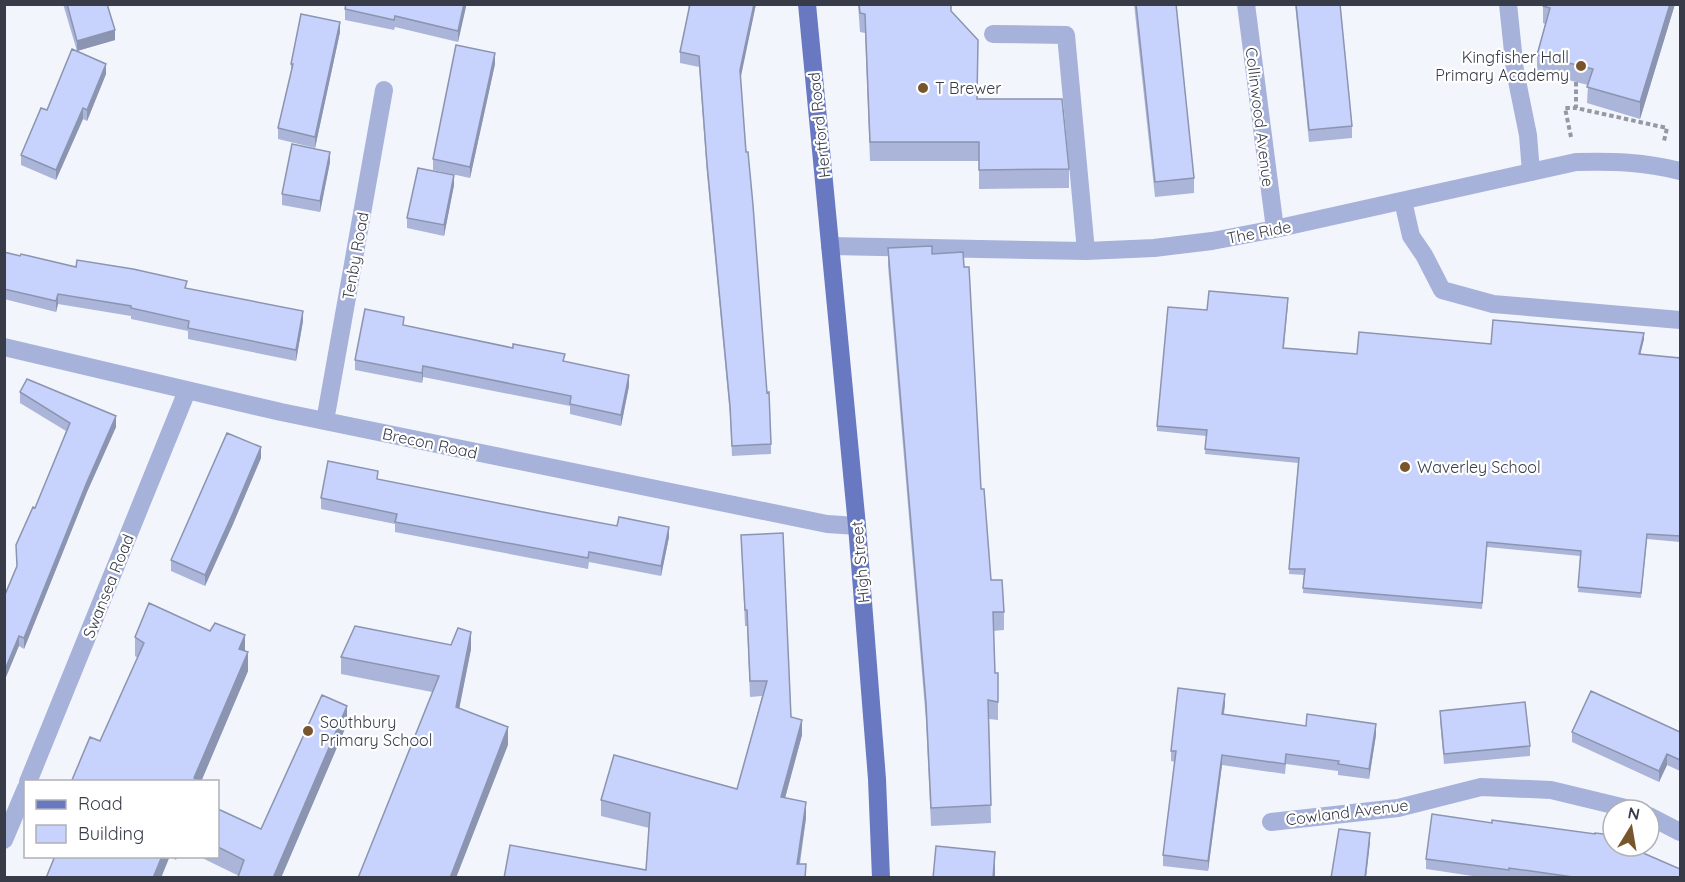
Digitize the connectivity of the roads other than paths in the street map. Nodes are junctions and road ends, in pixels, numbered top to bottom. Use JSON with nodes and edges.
{"nodes":[{"id":1,"x":807,"y":4,"type":"edge"},
{"id":2,"x":1246,"y":4,"type":"edge"},
{"id":3,"x":1508,"y":4,"type":"edge"},
{"id":4,"x":993,"y":34,"type":"dead end"},
{"id":5,"x":384,"y":90,"type":"dead end"},
{"id":6,"x":1680,"y":171,"type":"edge"},
{"id":7,"x":1531,"y":172,"type":"junction"},
{"id":8,"x":1403,"y":201,"type":"junction"},
{"id":9,"x":1275,"y":229,"type":"junction"},
{"id":10,"x":830,"y":246,"type":"junction"},
{"id":11,"x":1086,"y":251,"type":"junction"},
{"id":12,"x":1680,"y":320,"type":"edge"},
{"id":13,"x":4,"y":347,"type":"edge"},
{"id":14,"x":187,"y":391,"type":"junction"},
{"id":15,"x":325,"y":421,"type":"junction"},
{"id":16,"x":857,"y":526,"type":"junction"},
{"id":17,"x":29,"y":780,"type":"edge"},
{"id":18,"x":24,"y":793,"type":"edge"},
{"id":19,"x":1601,"y":802,"type":"edge"},
{"id":20,"x":1271,"y":822,"type":"dead end"},
{"id":21,"x":1661,"y":822,"type":"edge"},
{"id":22,"x":1680,"y":832,"type":"edge"},
{"id":23,"x":4,"y":840,"type":"edge"},
{"id":24,"x":881,"y":878,"type":"edge"}],
"edges":[{"from":1,"to":10,"type":"main road","name":"Hertford Road"},
{"from":2,"to":9,"type":"street","name":"Collinwood Avenue"},
{"from":3,"to":7,"type":"street"},
{"from":4,"to":11,"type":"street"},
{"from":5,"to":15,"type":"street","name":"Tenby Road"},
{"from":6,"to":7,"type":"street","name":"The Ride"},
{"from":7,"to":8,"type":"street","name":"The Ride"},
{"from":8,"to":9,"type":"street","name":"The Ride"},
{"from":8,"to":12,"type":"street"},
{"from":9,"to":11,"type":"street","name":"The Ride"},
{"from":10,"to":11,"type":"street","name":"The Ride"},
{"from":10,"to":16,"type":"main road","name":"High Street"},
{"from":13,"to":14,"type":"street","name":"Brecon Road"},
{"from":14,"to":15,"type":"street","name":"Brecon Road"},
{"from":14,"to":17,"type":"street","name":"Swansea Road"},
{"from":15,"to":16,"type":"street","name":"Brecon Road"},
{"from":16,"to":24,"type":"main road","name":"High Street"},
{"from":18,"to":23,"type":"street"},
{"from":19,"to":20,"type":"street","name":"Cowland Avenue"},
{"from":21,"to":22,"type":"street"}]}
